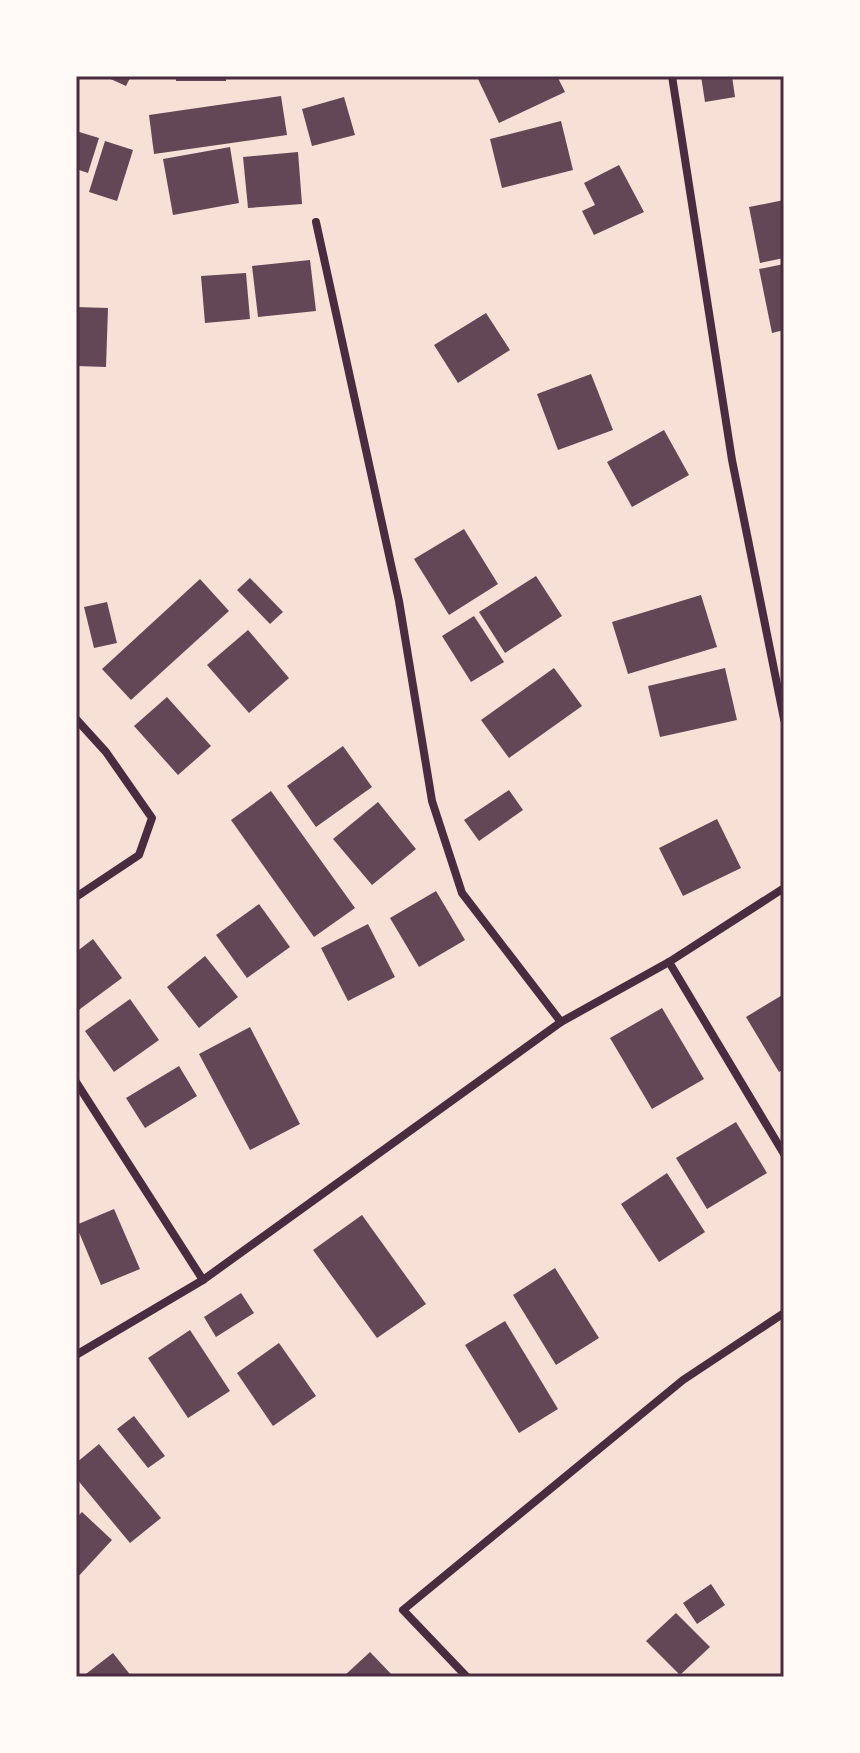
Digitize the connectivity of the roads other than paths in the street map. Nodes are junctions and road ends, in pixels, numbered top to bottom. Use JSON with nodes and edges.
{"nodes":[{"id":1,"x":672,"y":76,"type":"edge"},
{"id":2,"x":316,"y":222,"type":"dead end"},
{"id":3,"x":76,"y":719,"type":"edge"},
{"id":4,"x":784,"y":719,"type":"edge"},
{"id":5,"x":784,"y":888,"type":"edge"},
{"id":6,"x":76,"y":897,"type":"edge"},
{"id":7,"x":669,"y":962,"type":"junction"},
{"id":8,"x":561,"y":1022,"type":"junction"},
{"id":9,"x":76,"y":1082,"type":"edge"},
{"id":10,"x":784,"y":1154,"type":"edge"},
{"id":11,"x":203,"y":1280,"type":"junction"},
{"id":12,"x":784,"y":1313,"type":"edge"},
{"id":13,"x":76,"y":1355,"type":"edge"},
{"id":14,"x":467,"y":1677,"type":"edge"}],
"edges":[{"from":1,"to":4,"type":"street"},
{"from":2,"to":8,"type":"street"},
{"from":3,"to":6,"type":"street"},
{"from":5,"to":7,"type":"street"},
{"from":7,"to":8,"type":"street"},
{"from":7,"to":10,"type":"street"},
{"from":8,"to":11,"type":"street"},
{"from":9,"to":11,"type":"street"},
{"from":11,"to":13,"type":"street"},
{"from":12,"to":14,"type":"street"}]}
